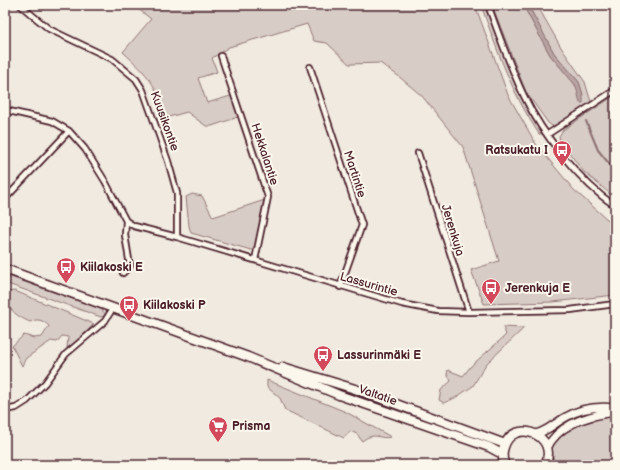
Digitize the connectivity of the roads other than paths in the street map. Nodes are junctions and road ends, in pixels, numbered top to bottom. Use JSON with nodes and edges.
{"nodes":[{"id":1,"x":20,"y":5,"type":"edge"},
{"id":2,"x":488,"y":5,"type":"edge"},
{"id":3,"x":221,"y":56,"type":"dead end"},
{"id":4,"x":310,"y":67,"type":"dead end"},
{"id":5,"x":615,"y":90,"type":"edge"},
{"id":6,"x":5,"y":110,"type":"edge"},
{"id":7,"x":69,"y":131,"type":"junction"},
{"id":8,"x":548,"y":134,"type":"junction"},
{"id":9,"x":418,"y":153,"type":"dead end"},
{"id":10,"x":5,"y":199,"type":"edge"},
{"id":11,"x":615,"y":206,"type":"edge"},
{"id":12,"x":126,"y":221,"type":"junction"},
{"id":13,"x":176,"y":236,"type":"junction"},
{"id":14,"x":255,"y":260,"type":"junction"},
{"id":15,"x":5,"y":269,"type":"edge"},
{"id":16,"x":123,"y":273,"type":"dead end"},
{"id":17,"x":340,"y":287,"type":"junction"},
{"id":18,"x":615,"y":304,"type":"edge"},
{"id":19,"x":113,"y":308,"type":"junction"},
{"id":20,"x":468,"y":312,"type":"junction"},
{"id":21,"x":248,"y":356,"type":"junction"},
{"id":22,"x":615,"y":408,"type":"edge"},
{"id":23,"x":5,"y":410,"type":"edge"},
{"id":24,"x":615,"y":412,"type":"edge"},
{"id":25,"x":536,"y":434,"type":"junction"},
{"id":26,"x":505,"y":444,"type":"junction"},
{"id":27,"x":547,"y":448,"type":"junction"},
{"id":28,"x":502,"y":454,"type":"junction"},
{"id":29,"x":546,"y":462,"type":"edge"},
{"id":30,"x":505,"y":465,"type":"edge"},
{"id":31,"x":553,"y":465,"type":"edge"}],
"edges":[{"from":1,"to":13,"type":"street","name":"Kuusikontie"},
{"from":2,"to":8,"type":"street"},
{"from":3,"to":14,"type":"street","name":"Hekkalantie"},
{"from":4,"to":17,"type":"street","name":"Martintie"},
{"from":5,"to":8,"type":"street"},
{"from":6,"to":7,"type":"street"},
{"from":7,"to":10,"type":"street"},
{"from":7,"to":12,"type":"street"},
{"from":8,"to":11,"type":"street"},
{"from":9,"to":20,"type":"street","name":"Jerenkuja"},
{"from":12,"to":13,"type":"street","name":"Lassurintie"},
{"from":12,"to":16,"type":"street"},
{"from":13,"to":14,"type":"street","name":"Lassurintie"},
{"from":14,"to":17,"type":"street","name":"Lassurintie"},
{"from":15,"to":19,"type":"highway","name":"Valtatie"},
{"from":17,"to":20,"type":"street","name":"Lassurintie"},
{"from":18,"to":20,"type":"street","name":"Lassurintie"},
{"from":19,"to":21,"type":"highway","name":"Valtatie"},
{"from":19,"to":23,"type":"street"},
{"from":21,"to":26,"type":"highway","name":"Valtatie"},
{"from":21,"to":28,"type":"highway","name":"Valtatie"},
{"from":22,"to":25,"type":"main road"},
{"from":24,"to":27,"type":"main road"},
{"from":25,"to":26,"type":"highway"},
{"from":25,"to":27,"type":"highway"},
{"from":26,"to":28,"type":"highway"},
{"from":27,"to":29,"type":"highway"},
{"from":28,"to":30,"type":"highway"},
{"from":29,"to":31,"type":"highway"}]}
